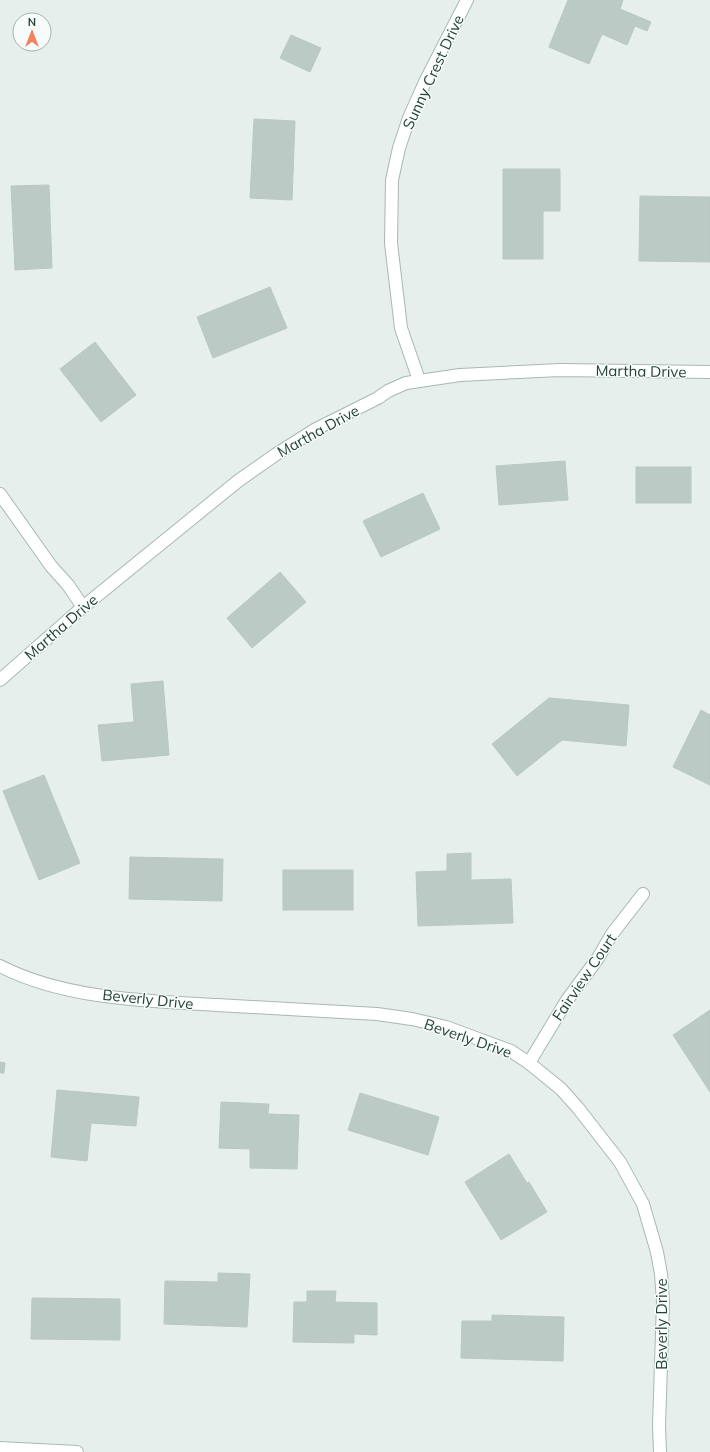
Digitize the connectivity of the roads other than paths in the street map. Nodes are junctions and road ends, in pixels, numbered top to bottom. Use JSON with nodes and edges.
{"nodes":[{"id":1,"x":467,"y":0,"type":"edge"},
{"id":2,"x":710,"y":372,"type":"edge"},
{"id":3,"x":419,"y":380,"type":"junction"},
{"id":4,"x":0,"y":494,"type":"edge"},
{"id":5,"x":83,"y":607,"type":"junction"},
{"id":6,"x":0,"y":680,"type":"edge"},
{"id":7,"x":643,"y":894,"type":"dead end"},
{"id":8,"x":0,"y":966,"type":"edge"},
{"id":9,"x":529,"y":1063,"type":"junction"},
{"id":10,"x":0,"y":1448,"type":"edge"},
{"id":11,"x":77,"y":1452,"type":"edge"},
{"id":12,"x":660,"y":1452,"type":"edge"}],
"edges":[{"from":1,"to":3,"type":"street","name":"Sunny Crest Drive"},
{"from":2,"to":3,"type":"street","name":"Martha Drive"},
{"from":3,"to":5,"type":"street","name":"Martha Drive"},
{"from":4,"to":5,"type":"street"},
{"from":5,"to":6,"type":"street","name":"Martha Drive"},
{"from":7,"to":9,"type":"street","name":"Fairview Court"},
{"from":8,"to":9,"type":"street","name":"Beverly Drive"},
{"from":9,"to":12,"type":"street","name":"Beverly Drive"},
{"from":10,"to":11,"type":"street"}]}
